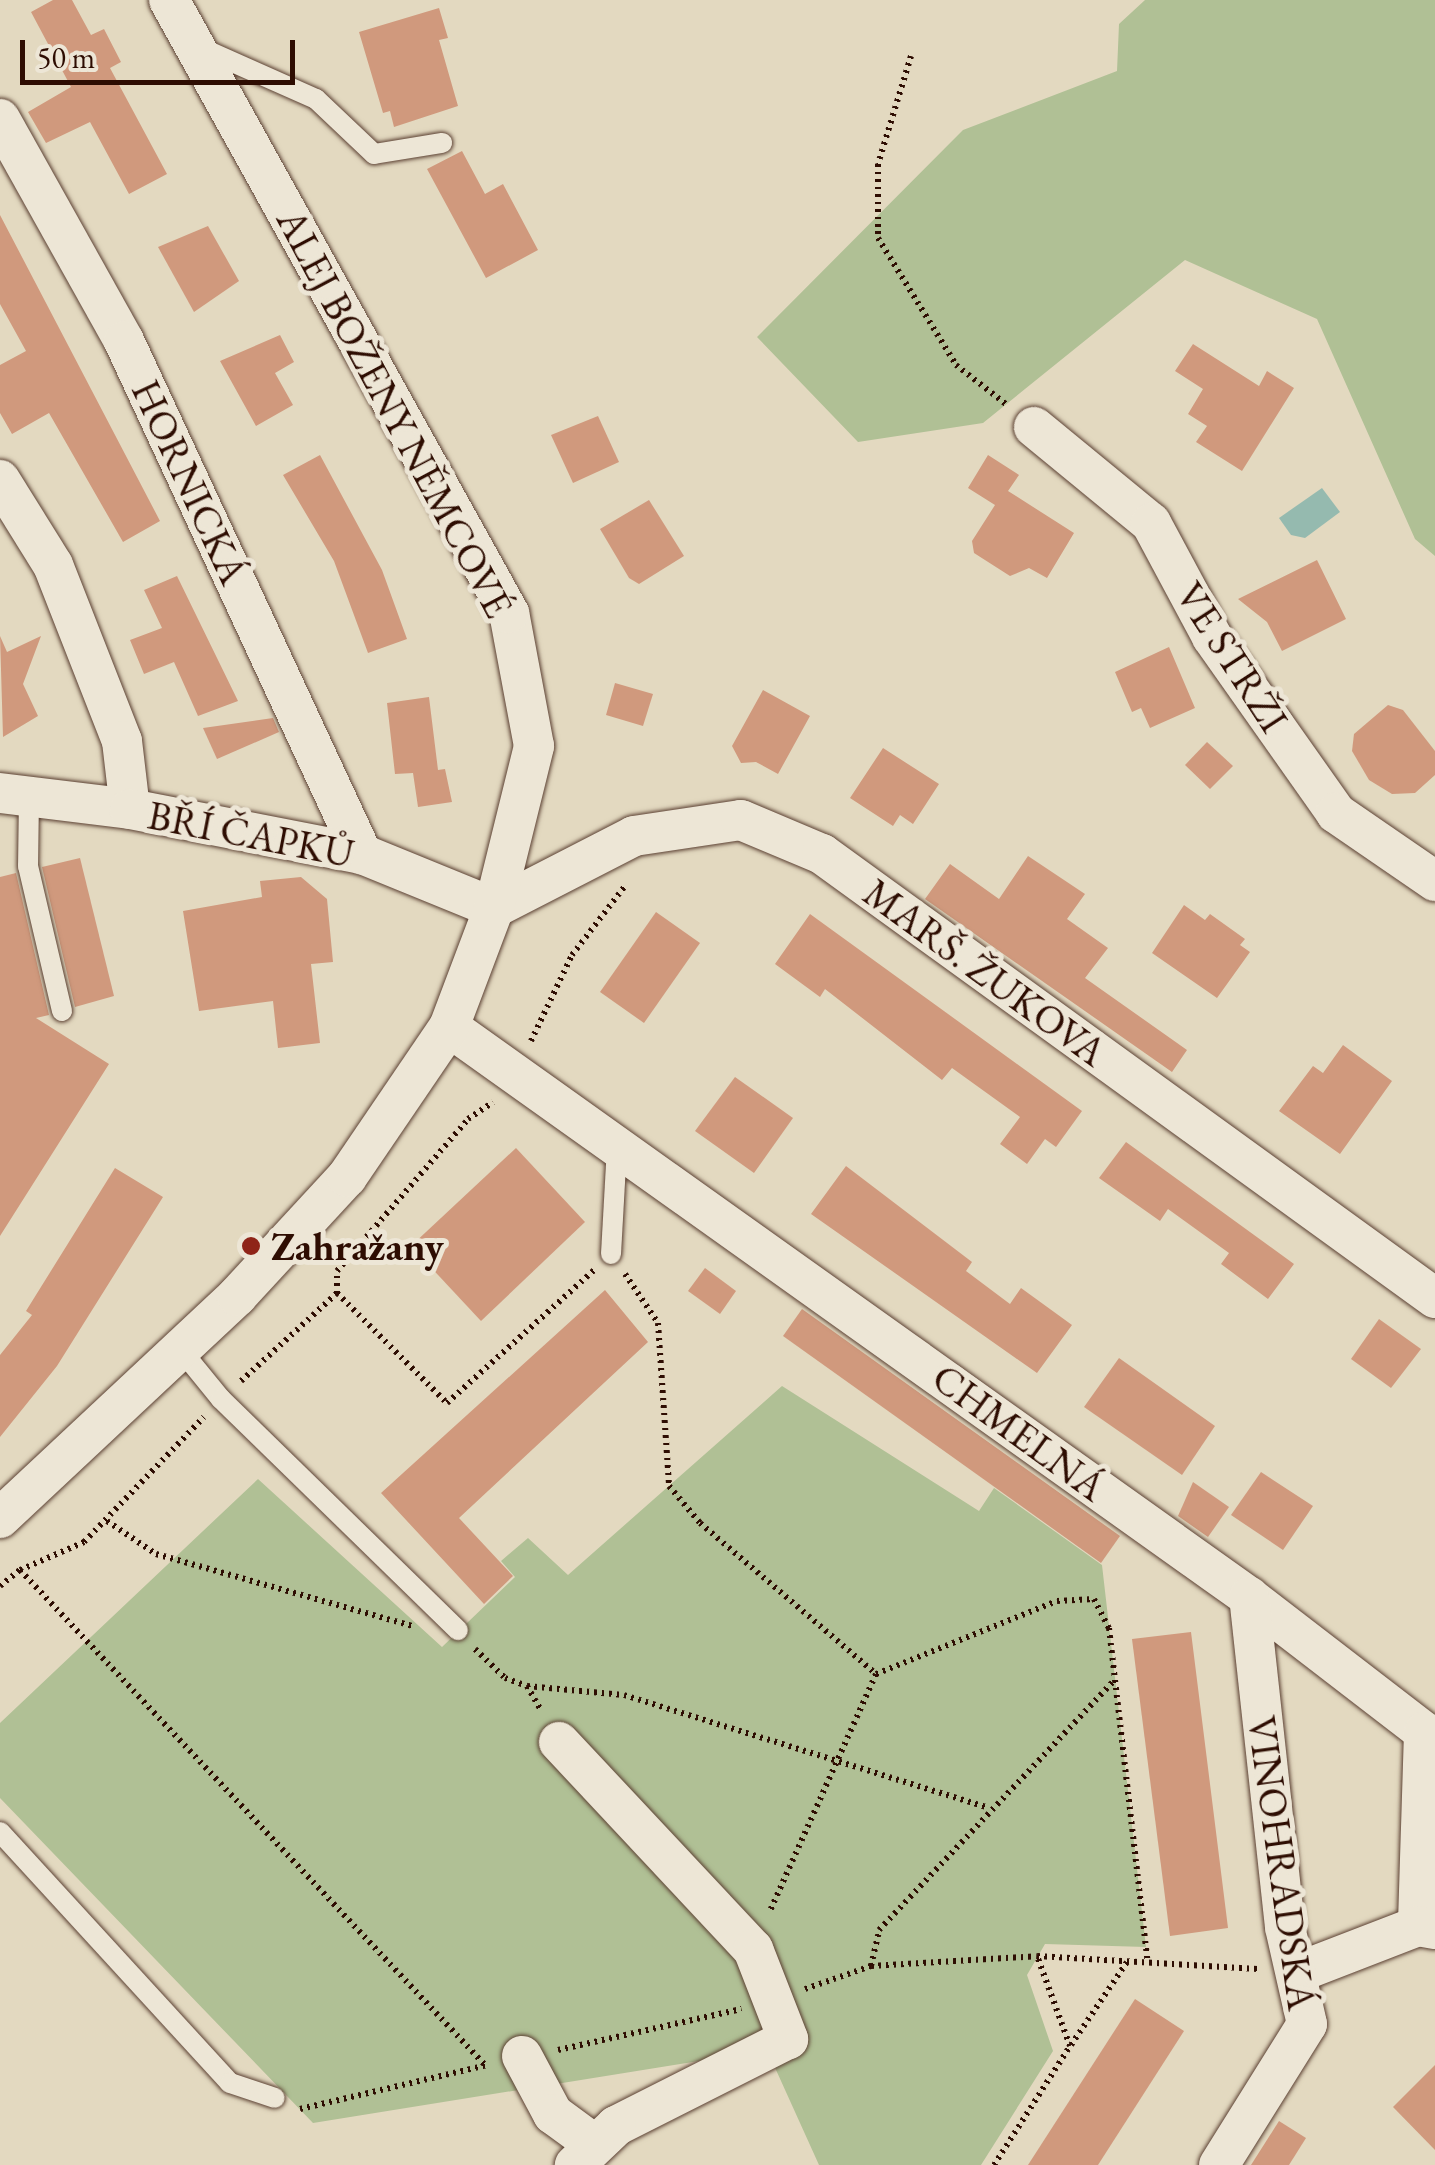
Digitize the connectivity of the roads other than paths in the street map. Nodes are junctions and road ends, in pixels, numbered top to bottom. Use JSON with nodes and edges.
{"nodes":[{"id":1,"x":169,"y":0,"type":"edge"},
{"id":2,"x":194,"y":46,"type":"junction"},
{"id":3,"x":0,"y":119,"type":"edge"},
{"id":4,"x":442,"y":144,"type":"dead end"},
{"id":5,"x":1034,"y":427,"type":"road end"},
{"id":6,"x":0,"y":480,"type":"edge"},
{"id":7,"x":15,"y":795,"type":"edge"},
{"id":8,"x":130,"y":809,"type":"junction"},
{"id":9,"x":362,"y":854,"type":"junction"},
{"id":10,"x":1435,"y":882,"type":"edge"},
{"id":11,"x":494,"y":908,"type":"junction"},
{"id":12,"x":62,"y":1011,"type":"dead end"},
{"id":13,"x":449,"y":1027,"type":"junction"},
{"id":14,"x":618,"y":1145,"type":"junction"},
{"id":15,"x":611,"y":1254,"type":"road end"},
{"id":16,"x":1435,"y":1298,"type":"edge"},
{"id":17,"x":181,"y":1350,"type":"junction"},
{"id":18,"x":0,"y":1518,"type":"edge"},
{"id":19,"x":1248,"y":1597,"type":"junction"},
{"id":20,"x":458,"y":1630,"type":"road end"},
{"id":21,"x":559,"y":1742,"type":"dead end"},
{"id":22,"x":0,"y":1832,"type":"edge"},
{"id":23,"x":1427,"y":1927,"type":"edge"},
{"id":24,"x":1299,"y":1972,"type":"junction"},
{"id":25,"x":504,"y":2061,"type":"road end"},
{"id":26,"x":276,"y":2098,"type":"dead end"},
{"id":27,"x":584,"y":2154,"type":"edge"},
{"id":28,"x":1219,"y":2165,"type":"edge"}],
"edges":[{"from":1,"to":2,"type":"street","name":"ALEJ BOŽENY NĚMCOVÉ"},
{"from":2,"to":4,"type":"lane"},
{"from":2,"to":11,"type":"street","name":"ALEJ BOŽENY NĚMCOVÉ"},
{"from":3,"to":9,"type":"street","name":"HORNICKÁ"},
{"from":5,"to":10,"type":"street","name":"VE STRŽI"},
{"from":6,"to":8,"type":"street"},
{"from":7,"to":8,"type":"street","name":"BŘÍ ČAPKŮ"},
{"from":7,"to":12,"type":"lane"},
{"from":8,"to":9,"type":"street","name":"BŘÍ ČAPKŮ"},
{"from":9,"to":11,"type":"street","name":"BŘÍ ČAPKŮ"},
{"from":11,"to":13,"type":"street","name":"ALEJ BOŽENY NĚMCOVÉ"},
{"from":11,"to":16,"type":"street","name":"MARŠ. ŽUKOVA"},
{"from":13,"to":14,"type":"street","name":"CHMELNÁ"},
{"from":13,"to":17,"type":"street","name":"ALEJ BOŽENY NĚMCOVÉ"},
{"from":14,"to":15,"type":"lane"},
{"from":14,"to":19,"type":"street","name":"CHMELNÁ"},
{"from":17,"to":18,"type":"street","name":"ALEJ BOŽENY NĚMCOVÉ"},
{"from":17,"to":20,"type":"lane"},
{"from":19,"to":23,"type":"street","name":"CHMELNÁ"},
{"from":19,"to":24,"type":"street","name":"VINOHRADSKÁ"},
{"from":21,"to":27,"type":"street"},
{"from":22,"to":26,"type":"lane"},
{"from":23,"to":24,"type":"street"},
{"from":24,"to":28,"type":"street","name":"VINOHRADSKÁ"},
{"from":25,"to":27,"type":"street"}]}
